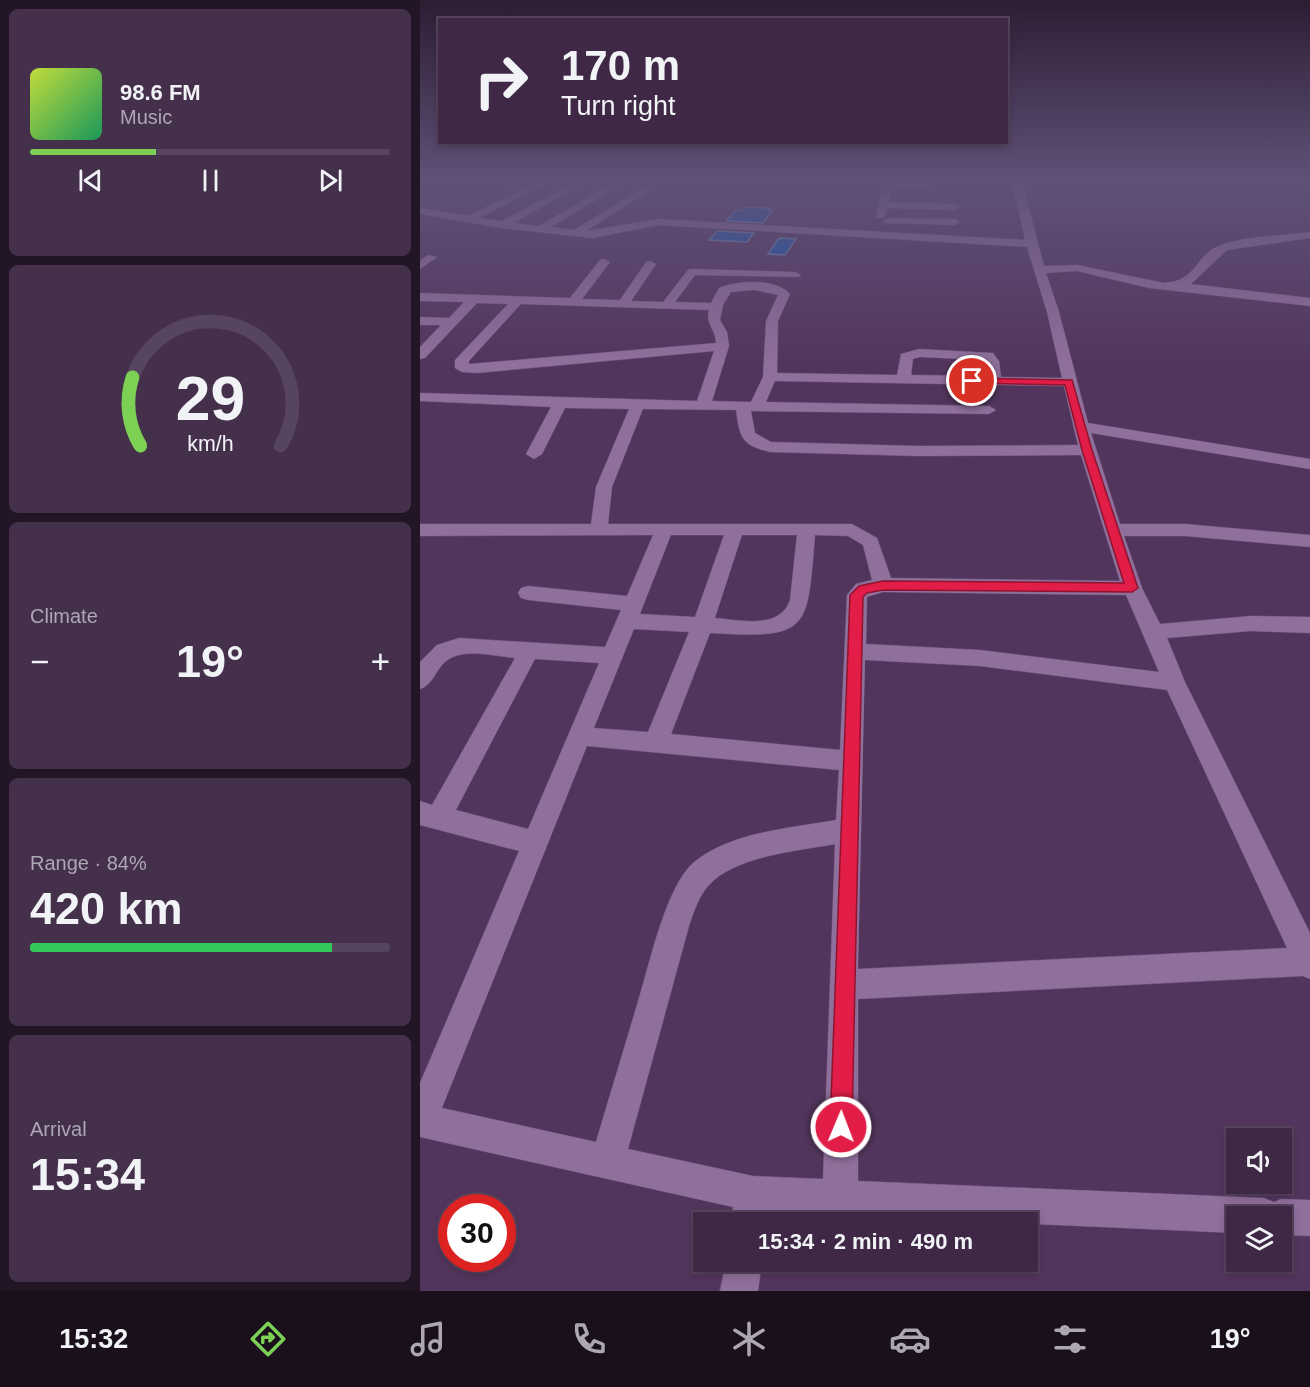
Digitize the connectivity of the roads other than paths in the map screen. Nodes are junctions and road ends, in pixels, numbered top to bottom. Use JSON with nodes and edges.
{"nodes":[{"id":1,"x":1006,"y":242,"type":"edge"},
{"id":2,"x":1258,"y":242,"type":"edge"},
{"id":3,"x":1031,"y":244,"type":"joint"},
{"id":4,"x":432,"y":257,"type":"dead end"},
{"id":5,"x":604,"y":262,"type":"dead end"},
{"id":6,"x":650,"y":264,"type":"dead end"},
{"id":7,"x":420,"y":266,"type":"edge"},
{"id":8,"x":1040,"y":270,"type":"junction"},
{"id":9,"x":795,"y":275,"type":"dead end"},
{"id":10,"x":1176,"y":286,"type":"junction"},
{"id":11,"x":420,"y":297,"type":"edge"},
{"id":12,"x":475,"y":298,"type":"junction"},
{"id":13,"x":517,"y":301,"type":"junction"},
{"id":14,"x":1310,"y":302,"type":"edge"},
{"id":15,"x":573,"y":303,"type":"junction"},
{"id":16,"x":623,"y":304,"type":"junction"},
{"id":17,"x":667,"y":305,"type":"junction"},
{"id":18,"x":715,"y":307,"type":"junction"},
{"id":19,"x":420,"y":321,"type":"edge"},
{"id":20,"x":452,"y":322,"type":"junction"},
{"id":21,"x":722,"y":346,"type":"junction"},
{"id":22,"x":420,"y":355,"type":"edge"},
{"id":23,"x":770,"y":377,"type":"junction"},
{"id":24,"x":904,"y":380,"type":"junction"},
{"id":25,"x":994,"y":381,"type":"junction"},
{"id":26,"x":1069,"y":382,"type":"junction"},
{"id":27,"x":420,"y":397,"type":"edge"},
{"id":28,"x":560,"y":404,"type":"junction"},
{"id":29,"x":638,"y":404,"type":"junction"},
{"id":30,"x":703,"y":406,"type":"junction"},
{"id":31,"x":749,"y":407,"type":"junction"},
{"id":32,"x":989,"y":410,"type":"dead end"},
{"id":33,"x":1083,"y":427,"type":"junction"},
{"id":34,"x":1087,"y":450,"type":"junction"},
{"id":35,"x":534,"y":454,"type":"dead end"},
{"id":36,"x":1310,"y":464,"type":"edge"},
{"id":37,"x":599,"y":528,"type":"junction"},
{"id":38,"x":665,"y":528,"type":"junction"},
{"id":39,"x":735,"y":528,"type":"junction"},
{"id":40,"x":807,"y":528,"type":"junction"},
{"id":41,"x":420,"y":530,"type":"edge"},
{"id":42,"x":1114,"y":530,"type":"junction"},
{"id":43,"x":1310,"y":541,"type":"edge"},
{"id":44,"x":883,"y":585,"type":"junction"},
{"id":45,"x":1132,"y":588,"type":"junction"},
{"id":46,"x":528,"y":593,"type":"dead end"},
{"id":47,"x":629,"y":613,"type":"junction"},
{"id":48,"x":1310,"y":625,"type":"edge"},
{"id":49,"x":702,"y":626,"type":"junction"},
{"id":50,"x":1155,"y":632,"type":"junction"},
{"id":51,"x":529,"y":651,"type":"junction"},
{"id":52,"x":855,"y":651,"type":"junction"},
{"id":53,"x":612,"y":656,"type":"junction"},
{"id":54,"x":420,"y":680,"type":"edge"},
{"id":55,"x":1174,"y":682,"type":"junction"},
{"id":56,"x":580,"y":736,"type":"junction"},
{"id":57,"x":656,"y":744,"type":"junction"},
{"id":58,"x":851,"y":761,"type":"junction"},
{"id":59,"x":429,"y":815,"type":"edge"},
{"id":60,"x":849,"y":830,"type":"junction"},
{"id":61,"x":536,"y":843,"type":"junction"},
{"id":62,"x":1309,"y":963,"type":"edge"},
{"id":63,"x":843,"y":985,"type":"junction"},
{"id":64,"x":420,"y":1120,"type":"edge"},
{"id":65,"x":608,"y":1162,"type":"junction"},
{"id":66,"x":840,"y":1198,"type":"junction"},
{"id":67,"x":751,"y":1208,"type":"edge"},
{"id":68,"x":1226,"y":1214,"type":"edge"},
{"id":69,"x":1292,"y":1217,"type":"edge"},
{"id":70,"x":1310,"y":1218,"type":"edge"},
{"id":71,"x":743,"y":1272,"type":"edge"},
{"id":72,"x":740,"y":1291,"type":"edge"}],
"edges":[{"from":1,"to":3,"type":"street"},
{"from":2,"to":10,"type":"street"},
{"from":3,"to":8,"type":"street"},
{"from":4,"to":7,"type":"street"},
{"from":5,"to":15,"type":"street"},
{"from":6,"to":16,"type":"street"},
{"from":8,"to":10,"type":"street"},
{"from":8,"to":26,"type":"street"},
{"from":9,"to":17,"type":"street"},
{"from":10,"to":14,"type":"street"},
{"from":11,"to":12,"type":"street"},
{"from":12,"to":13,"type":"street"},
{"from":12,"to":20,"type":"street"},
{"from":13,"to":15,"type":"street"},
{"from":13,"to":21,"type":"street"},
{"from":15,"to":16,"type":"street"},
{"from":16,"to":17,"type":"street"},
{"from":17,"to":18,"type":"street"},
{"from":18,"to":21,"type":"street"},
{"from":18,"to":23,"type":"street"},
{"from":19,"to":20,"type":"street"},
{"from":20,"to":22,"type":"street"},
{"from":21,"to":30,"type":"street"},
{"from":23,"to":24,"type":"street"},
{"from":23,"to":31,"type":"street"},
{"from":24,"to":25,"type":"street"},
{"from":24,"to":25,"type":"street"},
{"from":25,"to":26,"type":"street"},
{"from":26,"to":33,"type":"street"},
{"from":27,"to":28,"type":"street"},
{"from":28,"to":29,"type":"street"},
{"from":28,"to":35,"type":"street"},
{"from":29,"to":30,"type":"street"},
{"from":29,"to":37,"type":"street"},
{"from":30,"to":31,"type":"street"},
{"from":31,"to":32,"type":"street"},
{"from":31,"to":34,"type":"street"},
{"from":33,"to":34,"type":"street"},
{"from":33,"to":36,"type":"street"},
{"from":34,"to":42,"type":"street"},
{"from":37,"to":38,"type":"street"},
{"from":37,"to":41,"type":"street"},
{"from":38,"to":39,"type":"street"},
{"from":38,"to":47,"type":"street"},
{"from":39,"to":40,"type":"street"},
{"from":39,"to":49,"type":"street"},
{"from":40,"to":44,"type":"street"},
{"from":40,"to":49,"type":"street"},
{"from":42,"to":43,"type":"street"},
{"from":42,"to":45,"type":"street"},
{"from":44,"to":45,"type":"street"},
{"from":44,"to":52,"type":"street"},
{"from":45,"to":50,"type":"street"},
{"from":46,"to":47,"type":"street"},
{"from":47,"to":49,"type":"street"},
{"from":47,"to":53,"type":"street"},
{"from":48,"to":50,"type":"street"},
{"from":49,"to":57,"type":"street"},
{"from":50,"to":55,"type":"street"},
{"from":51,"to":53,"type":"street"},
{"from":51,"to":54,"type":"street"},
{"from":51,"to":59,"type":"street"},
{"from":52,"to":55,"type":"street"},
{"from":52,"to":58,"type":"street"},
{"from":53,"to":56,"type":"street"},
{"from":55,"to":62,"type":"street"},
{"from":56,"to":57,"type":"street"},
{"from":56,"to":61,"type":"street"},
{"from":57,"to":58,"type":"street"},
{"from":58,"to":60,"type":"street"},
{"from":59,"to":61,"type":"street"},
{"from":60,"to":63,"type":"street"},
{"from":60,"to":65,"type":"street"},
{"from":61,"to":64,"type":"street"},
{"from":62,"to":63,"type":"street"},
{"from":63,"to":66,"type":"street"},
{"from":64,"to":65,"type":"street"},
{"from":65,"to":67,"type":"street"},
{"from":66,"to":67,"type":"street"},
{"from":66,"to":68,"type":"street"},
{"from":69,"to":70,"type":"street"},
{"from":71,"to":72,"type":"street"}]}
